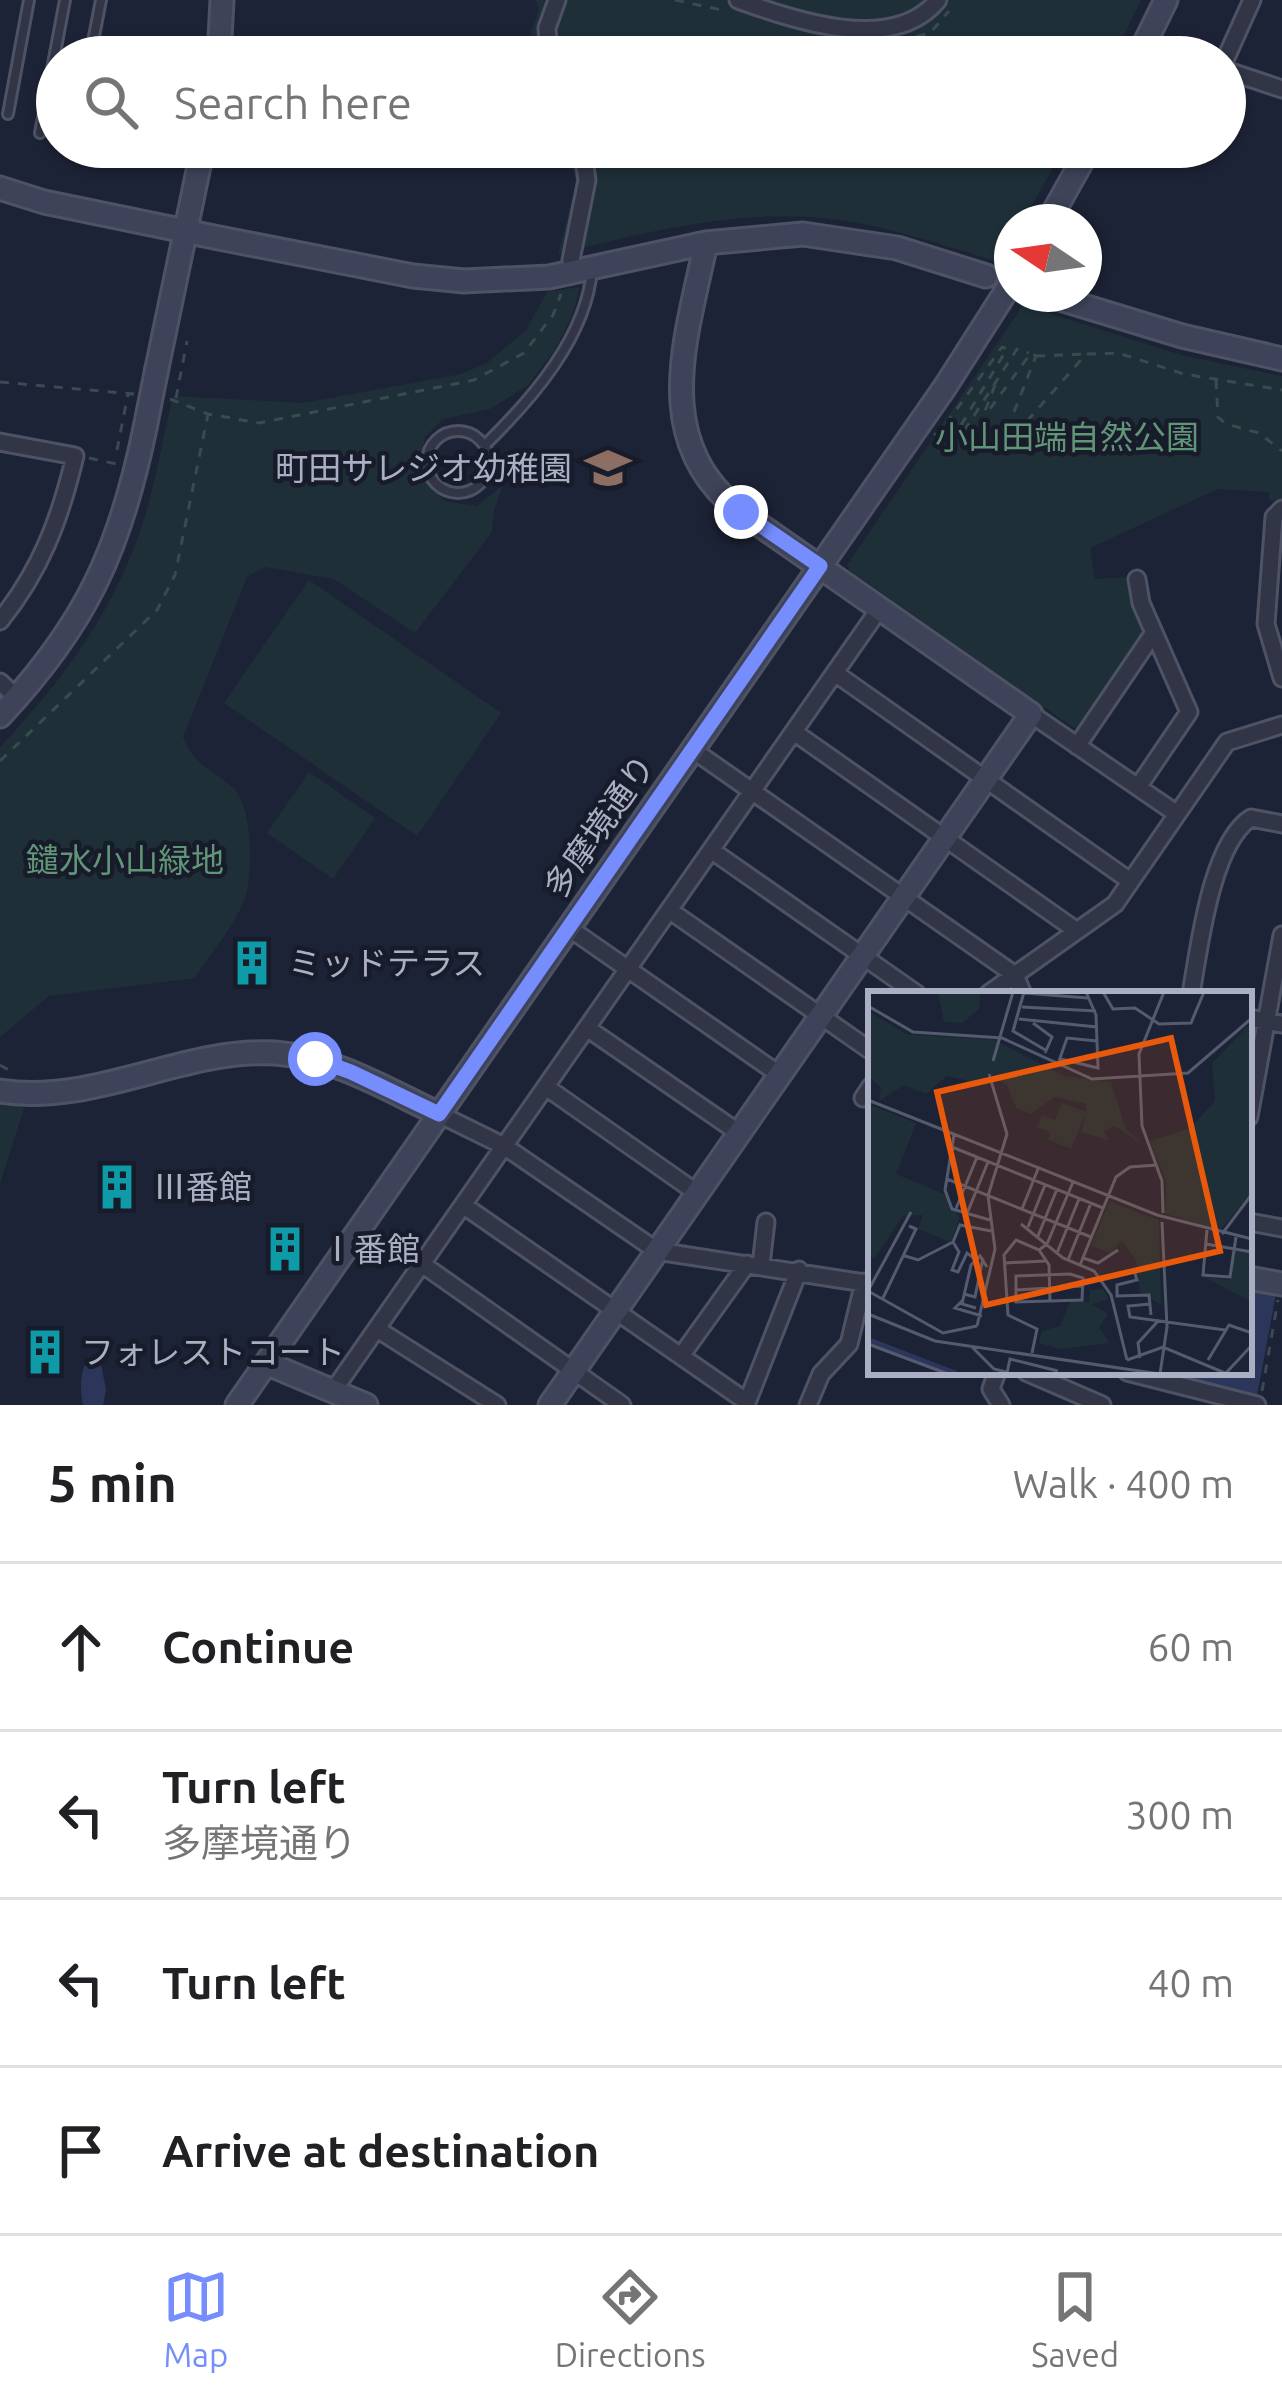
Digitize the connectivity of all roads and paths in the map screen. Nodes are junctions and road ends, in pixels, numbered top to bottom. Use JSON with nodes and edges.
{"nodes":[{"id":1,"x":29,"y":0,"type":"edge"},
{"id":2,"x":65,"y":0,"type":"edge"},
{"id":3,"x":101,"y":0,"type":"edge"},
{"id":4,"x":222,"y":0,"type":"edge"},
{"id":5,"x":557,"y":0,"type":"edge"},
{"id":6,"x":738,"y":0,"type":"edge"},
{"id":7,"x":938,"y":0,"type":"edge"},
{"id":8,"x":1166,"y":0,"type":"edge"},
{"id":9,"x":1252,"y":0,"type":"edge"},
{"id":10,"x":58,"y":36,"type":"edge"},
{"id":11,"x":94,"y":36,"type":"edge"},
{"id":12,"x":220,"y":36,"type":"edge"},
{"id":13,"x":548,"y":36,"type":"edge"},
{"id":14,"x":1148,"y":36,"type":"edge"},
{"id":15,"x":1236,"y":36,"type":"edge"},
{"id":16,"x":1246,"y":77,"type":"edge"},
{"id":17,"x":1282,"y":89,"type":"edge"},
{"id":18,"x":8,"y":114,"type":"dead end"},
{"id":19,"x":198,"y":168,"type":"edge"},
{"id":20,"x":585,"y":168,"type":"edge"},
{"id":21,"x":1078,"y":168,"type":"edge"},
{"id":22,"x":0,"y":188,"type":"edge"},
{"id":23,"x":1058,"y":204,"type":"edge"},
{"id":24,"x":185,"y":230,"type":"junction"},
{"id":25,"x":706,"y":243,"type":"junction"},
{"id":26,"x":581,"y":264,"type":"junction"},
{"id":27,"x":986,"y":276,"type":"dead end"},
{"id":28,"x":563,"y":287,"type":"dead end"},
{"id":29,"x":994,"y":309,"type":"edge"},
{"id":30,"x":1102,"y":312,"type":"edge"},
{"id":31,"x":187,"y":341,"type":"dead end"},
{"id":32,"x":1087,"y":354,"type":"junction"},
{"id":33,"x":1033,"y":355,"type":"junction"},
{"id":34,"x":1282,"y":358,"type":"edge"},
{"id":35,"x":1216,"y":380,"type":"junction"},
{"id":36,"x":0,"y":382,"type":"edge"},
{"id":37,"x":995,"y":385,"type":"junction"},
{"id":38,"x":1282,"y":390,"type":"edge"},
{"id":39,"x":208,"y":414,"type":"junction"},
{"id":40,"x":932,"y":434,"type":"dead end"},
{"id":41,"x":0,"y":442,"type":"edge"},
{"id":42,"x":485,"y":445,"type":"junction"},
{"id":43,"x":117,"y":450,"type":"dead end"},
{"id":44,"x":1282,"y":452,"type":"edge"},
{"id":45,"x":76,"y":456,"type":"junction"},
{"id":46,"x":123,"y":466,"type":"dead end"},
{"id":47,"x":1282,"y":509,"type":"edge"},
{"id":48,"x":820,"y":566,"type":"junction"},
{"id":49,"x":1137,"y":579,"type":"dead end"},
{"id":50,"x":880,"y":608,"type":"junction"},
{"id":51,"x":0,"y":621,"type":"edge"},
{"id":52,"x":1153,"y":634,"type":"junction"},
{"id":53,"x":835,"y":673,"type":"junction"},
{"id":54,"x":1282,"y":678,"type":"edge"},
{"id":55,"x":8,"y":690,"type":"edge"},
{"id":56,"x":1031,"y":714,"type":"junction"},
{"id":57,"x":0,"y":716,"type":"edge"},
{"id":58,"x":1282,"y":725,"type":"edge"},
{"id":59,"x":794,"y":731,"type":"junction"},
{"id":60,"x":1077,"y":746,"type":"junction"},
{"id":61,"x":693,"y":750,"type":"junction"},
{"id":62,"x":0,"y":761,"type":"edge"},
{"id":63,"x":986,"y":779,"type":"junction"},
{"id":64,"x":1138,"y":787,"type":"junction"},
{"id":65,"x":752,"y":792,"type":"junction"},
{"id":66,"x":1177,"y":814,"type":"junction"},
{"id":67,"x":1282,"y":824,"type":"edge"},
{"id":68,"x":945,"y":837,"type":"junction"},
{"id":69,"x":711,"y":850,"type":"junction"},
{"id":70,"x":1130,"y":881,"type":"junction"},
{"id":71,"x":904,"y":896,"type":"junction"},
{"id":72,"x":669,"y":910,"type":"junction"},
{"id":73,"x":569,"y":928,"type":"junction"},
{"id":74,"x":1077,"y":931,"type":"junction"},
{"id":75,"x":1282,"y":935,"type":"edge"},
{"id":76,"x":862,"y":956,"type":"junction"},
{"id":77,"x":628,"y":969,"type":"junction"},
{"id":78,"x":1015,"y":975,"type":"junction"},
{"id":79,"x":912,"y":991,"type":"edge"},
{"id":80,"x":992,"y":991,"type":"edge"},
{"id":81,"x":1022,"y":991,"type":"edge"},
{"id":82,"x":1192,"y":991,"type":"edge"},
{"id":83,"x":821,"y":1016,"type":"junction"},
{"id":84,"x":1266,"y":1021,"type":"edge"},
{"id":85,"x":587,"y":1028,"type":"junction"},
{"id":86,"x":868,"y":1049,"type":"edge"},
{"id":87,"x":0,"y":1065,"type":"edge"},
{"id":88,"x":780,"y":1075,"type":"junction"},
{"id":89,"x":7,"y":1086,"type":"edge"},
{"id":90,"x":546,"y":1087,"type":"junction"},
{"id":91,"x":1252,"y":1100,"type":"edge"},
{"id":92,"x":439,"y":1114,"type":"junction"},
{"id":93,"x":739,"y":1133,"type":"junction"},
{"id":94,"x":505,"y":1146,"type":"junction"},
{"id":95,"x":697,"y":1193,"type":"junction"},
{"id":96,"x":463,"y":1205,"type":"junction"},
{"id":97,"x":1252,"y":1223,"type":"edge"},
{"id":98,"x":765,"y":1228,"type":"dead end"},
{"id":99,"x":1282,"y":1228,"type":"edge"},
{"id":100,"x":657,"y":1251,"type":"junction"},
{"id":101,"x":422,"y":1264,"type":"junction"},
{"id":102,"x":754,"y":1264,"type":"junction"},
{"id":103,"x":799,"y":1270,"type":"junction"},
{"id":104,"x":1252,"y":1279,"type":"edge"},
{"id":105,"x":868,"y":1283,"type":"edge"},
{"id":106,"x":1282,"y":1284,"type":"edge"},
{"id":107,"x":615,"y":1311,"type":"junction"},
{"id":108,"x":376,"y":1329,"type":"junction"},
{"id":109,"x":681,"y":1356,"type":"junction"},
{"id":110,"x":266,"y":1364,"type":"junction"},
{"id":111,"x":574,"y":1371,"type":"junction"},
{"id":112,"x":994,"y":1375,"type":"edge"},
{"id":113,"x":1033,"y":1375,"type":"edge"},
{"id":114,"x":1141,"y":1375,"type":"edge"},
{"id":115,"x":333,"y":1391,"type":"junction"},
{"id":116,"x":746,"y":1404,"type":"edge"},
{"id":117,"x":237,"y":1405,"type":"edge"},
{"id":118,"x":366,"y":1405,"type":"edge"},
{"id":119,"x":497,"y":1405,"type":"edge"},
{"id":120,"x":550,"y":1405,"type":"edge"},
{"id":121,"x":622,"y":1405,"type":"edge"},
{"id":122,"x":808,"y":1405,"type":"edge"},
{"id":123,"x":1000,"y":1405,"type":"edge"},
{"id":124,"x":1102,"y":1405,"type":"edge"},
{"id":125,"x":1258,"y":1405,"type":"edge"}],
"edges":[{"from":1,"to":18,"type":"lane"},
{"from":2,"to":10,"type":"lane"},
{"from":3,"to":11,"type":"lane"},
{"from":4,"to":12,"type":"street"},
{"from":5,"to":13,"type":"street"},
{"from":6,"to":7,"type":"street"},
{"from":8,"to":14,"type":"street"},
{"from":9,"to":15,"type":"street"},
{"from":16,"to":17,"type":"street"},
{"from":19,"to":24,"type":"street"},
{"from":20,"to":26,"type":"street"},
{"from":21,"to":23,"type":"street"},
{"from":22,"to":24,"type":"street"},
{"from":24,"to":26,"type":"street"},
{"from":24,"to":55,"type":"street","bridge":true},
{"from":25,"to":26,"type":"street"},
{"from":25,"to":27,"type":"street"},
{"from":25,"to":48,"type":"street"},
{"from":26,"to":42,"type":"lane"},
{"from":28,"to":39,"type":"path"},
{"from":29,"to":48,"type":"street","name":"多摩境通り"},
{"from":30,"to":34,"type":"street"},
{"from":31,"to":39,"type":"path"},
{"from":32,"to":33,"type":"path"},
{"from":32,"to":33,"type":"path"},
{"from":32,"to":35,"type":"path"},
{"from":33,"to":37,"type":"path"},
{"from":33,"to":37,"type":"path"},
{"from":35,"to":38,"type":"path"},
{"from":35,"to":44,"type":"path"},
{"from":36,"to":43,"type":"path"},
{"from":37,"to":40,"type":"path"},
{"from":39,"to":62,"type":"path"},
{"from":41,"to":45,"type":"street"},
{"from":42,"to":42,"type":"lane"},
{"from":45,"to":46,"type":"path"},
{"from":45,"to":51,"type":"street"},
{"from":47,"to":54,"type":"street"},
{"from":48,"to":50,"type":"street"},
{"from":48,"to":61,"type":"street","name":"多摩境通り"},
{"from":49,"to":52,"type":"street"},
{"from":50,"to":53,"type":"street"},
{"from":50,"to":56,"type":"street"},
{"from":52,"to":60,"type":"street"},
{"from":52,"to":64,"type":"street"},
{"from":53,"to":59,"type":"street"},
{"from":53,"to":63,"type":"street"},
{"from":55,"to":57,"type":"street"},
{"from":56,"to":60,"type":"street"},
{"from":56,"to":63,"type":"street"},
{"from":58,"to":66,"type":"street"},
{"from":59,"to":65,"type":"street"},
{"from":59,"to":68,"type":"street"},
{"from":60,"to":64,"type":"street"},
{"from":61,"to":65,"type":"street"},
{"from":61,"to":73,"type":"street","name":"多摩境通り"},
{"from":63,"to":68,"type":"street"},
{"from":63,"to":70,"type":"street"},
{"from":64,"to":66,"type":"street"},
{"from":65,"to":69,"type":"street"},
{"from":65,"to":71,"type":"street"},
{"from":66,"to":70,"type":"street"},
{"from":67,"to":82,"type":"street"},
{"from":68,"to":71,"type":"street"},
{"from":68,"to":74,"type":"street"},
{"from":69,"to":72,"type":"street"},
{"from":69,"to":76,"type":"street"},
{"from":70,"to":74,"type":"street"},
{"from":71,"to":76,"type":"street"},
{"from":71,"to":78,"type":"street"},
{"from":72,"to":77,"type":"street"},
{"from":72,"to":83,"type":"street"},
{"from":73,"to":77,"type":"street"},
{"from":73,"to":92,"type":"street","name":"多摩境通り"},
{"from":74,"to":78,"type":"street"},
{"from":75,"to":84,"type":"street"},
{"from":76,"to":79,"type":"street"},
{"from":76,"to":83,"type":"street"},
{"from":77,"to":85,"type":"street"},
{"from":77,"to":88,"type":"street"},
{"from":78,"to":80,"type":"street"},
{"from":78,"to":81,"type":"street"},
{"from":83,"to":86,"type":"street"},
{"from":83,"to":88,"type":"street"},
{"from":84,"to":91,"type":"street"},
{"from":85,"to":90,"type":"street"},
{"from":85,"to":93,"type":"street"},
{"from":87,"to":89,"type":"path"},
{"from":88,"to":93,"type":"street"},
{"from":89,"to":92,"type":"street"},
{"from":90,"to":94,"type":"street"},
{"from":90,"to":95,"type":"street"},
{"from":92,"to":94,"type":"street"},
{"from":92,"to":110,"type":"street","name":"多摩境通り"},
{"from":93,"to":95,"type":"street"},
{"from":94,"to":96,"type":"street"},
{"from":94,"to":100,"type":"street"},
{"from":95,"to":100,"type":"street"},
{"from":96,"to":101,"type":"street"},
{"from":96,"to":107,"type":"street"},
{"from":97,"to":99,"type":"street"},
{"from":98,"to":102,"type":"street"},
{"from":100,"to":102,"type":"street"},
{"from":100,"to":107,"type":"street"},
{"from":101,"to":108,"type":"street"},
{"from":101,"to":111,"type":"street"},
{"from":102,"to":103,"type":"street"},
{"from":102,"to":109,"type":"street"},
{"from":103,"to":105,"type":"street"},
{"from":103,"to":116,"type":"street"},
{"from":104,"to":106,"type":"street"},
{"from":105,"to":122,"type":"street"},
{"from":106,"to":125,"type":"path"},
{"from":107,"to":109,"type":"street"},
{"from":107,"to":111,"type":"street"},
{"from":108,"to":115,"type":"street"},
{"from":108,"to":119,"type":"street"},
{"from":109,"to":116,"type":"street"},
{"from":110,"to":115,"type":"street"},
{"from":110,"to":117,"type":"street","name":"多摩境通り"},
{"from":111,"to":120,"type":"street"},
{"from":111,"to":121,"type":"street"},
{"from":112,"to":123,"type":"street"},
{"from":113,"to":124,"type":"street"},
{"from":114,"to":125,"type":"street"},
{"from":115,"to":118,"type":"street"}]}
